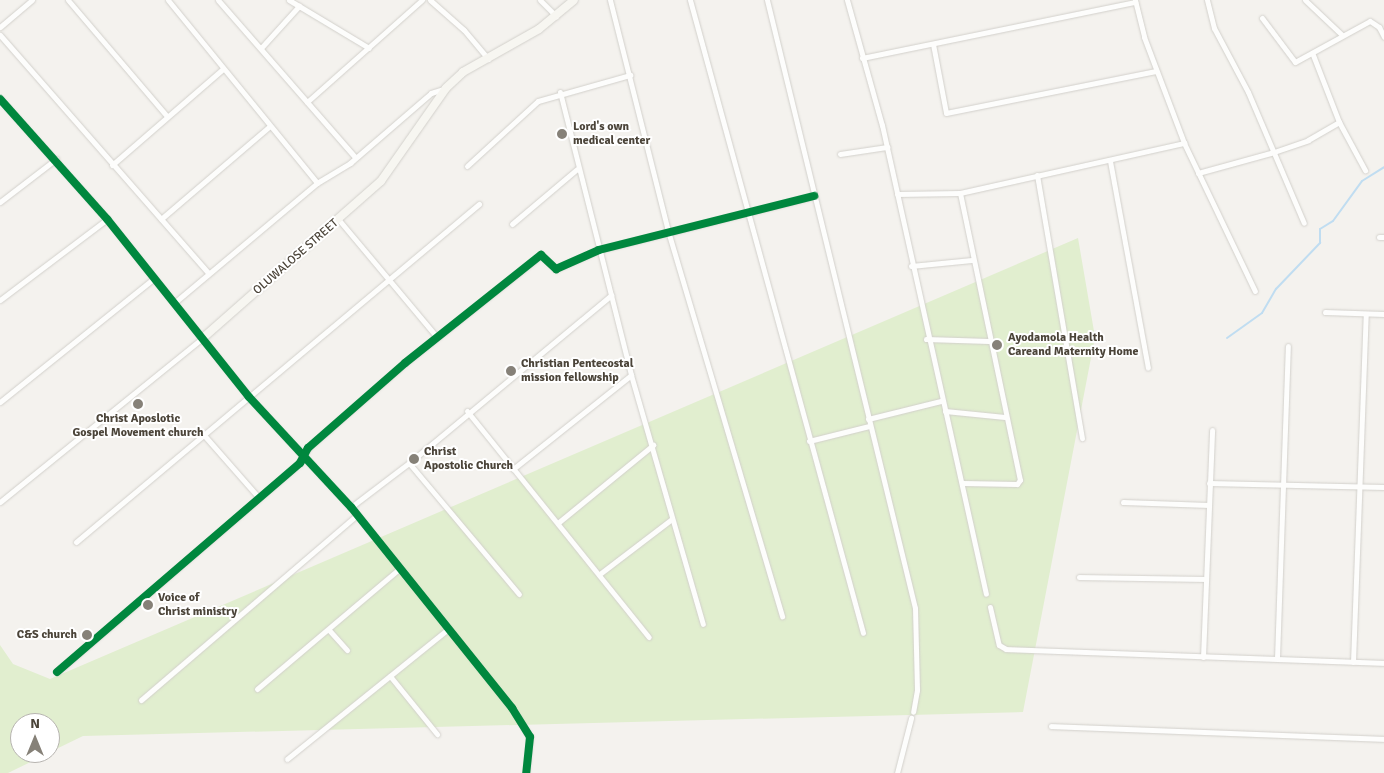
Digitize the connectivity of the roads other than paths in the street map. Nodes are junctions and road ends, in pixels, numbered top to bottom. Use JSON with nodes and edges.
{"nodes":[{"id":1,"x":32,"y":0,"type":"edge"},
{"id":2,"x":68,"y":0,"type":"edge"},
{"id":3,"x":168,"y":0,"type":"edge"},
{"id":4,"x":218,"y":0,"type":"edge"},
{"id":5,"x":289,"y":0,"type":"edge"},
{"id":6,"x":422,"y":0,"type":"edge"},
{"id":7,"x":430,"y":0,"type":"edge"},
{"id":8,"x":540,"y":0,"type":"edge"},
{"id":9,"x":574,"y":0,"type":"edge"},
{"id":10,"x":610,"y":0,"type":"edge"},
{"id":11,"x":690,"y":0,"type":"edge"},
{"id":12,"x":767,"y":0,"type":"edge"},
{"id":13,"x":848,"y":0,"type":"edge"},
{"id":14,"x":1207,"y":0,"type":"edge"},
{"id":15,"x":1305,"y":0,"type":"edge"},
{"id":16,"x":1135,"y":1,"type":"edge"},
{"id":17,"x":1116,"y":3,"type":"edge"},
{"id":18,"x":299,"y":6,"type":"junction"},
{"id":19,"x":556,"y":17,"type":"junction"},
{"id":20,"x":1262,"y":18,"type":"dead end"},
{"id":21,"x":0,"y":26,"type":"edge"},
{"id":22,"x":0,"y":35,"type":"edge"},
{"id":23,"x":1342,"y":35,"type":"junction"},
{"id":24,"x":1384,"y":37,"type":"edge"},
{"id":25,"x":933,"y":44,"type":"junction"},
{"id":26,"x":261,"y":48,"type":"junction"},
{"id":27,"x":369,"y":48,"type":"junction"},
{"id":28,"x":1313,"y":55,"type":"junction"},
{"id":29,"x":488,"y":58,"type":"junction"},
{"id":30,"x":862,"y":58,"type":"junction"},
{"id":31,"x":224,"y":69,"type":"junction"},
{"id":32,"x":1156,"y":71,"type":"junction"},
{"id":33,"x":630,"y":75,"type":"junction"},
{"id":34,"x":446,"y":88,"type":"junction"},
{"id":35,"x":560,"y":92,"type":"junction"},
{"id":36,"x":0,"y":99,"type":"edge"},
{"id":37,"x":307,"y":102,"type":"junction"},
{"id":38,"x":166,"y":115,"type":"junction"},
{"id":39,"x":1339,"y":122,"type":"junction"},
{"id":40,"x":270,"y":126,"type":"junction"},
{"id":41,"x":1184,"y":143,"type":"junction"},
{"id":42,"x":887,"y":147,"type":"junction"},
{"id":43,"x":1274,"y":152,"type":"junction"},
{"id":44,"x":840,"y":154,"type":"dead end"},
{"id":45,"x":355,"y":157,"type":"junction"},
{"id":46,"x":56,"y":159,"type":"junction"},
{"id":47,"x":1110,"y":161,"type":"junction"},
{"id":48,"x":112,"y":165,"type":"junction"},
{"id":49,"x":467,"y":166,"type":"dead end"},
{"id":50,"x":577,"y":169,"type":"junction"},
{"id":51,"x":1365,"y":170,"type":"dead end"},
{"id":52,"x":1198,"y":173,"type":"junction"},
{"id":53,"x":1037,"y":175,"type":"junction"},
{"id":54,"x":317,"y":183,"type":"junction"},
{"id":55,"x":960,"y":192,"type":"junction"},
{"id":56,"x":897,"y":194,"type":"junction"},
{"id":57,"x":814,"y":196,"type":"junction"},
{"id":58,"x":0,"y":202,"type":"edge"},
{"id":59,"x":479,"y":204,"type":"dead end"},
{"id":60,"x":747,"y":214,"type":"junction"},
{"id":61,"x":107,"y":219,"type":"junction"},
{"id":62,"x":161,"y":219,"type":"junction"},
{"id":63,"x":339,"y":220,"type":"junction"},
{"id":64,"x":1304,"y":223,"type":"dead end"},
{"id":65,"x":512,"y":224,"type":"dead end"},
{"id":66,"x":668,"y":231,"type":"junction"},
{"id":67,"x":600,"y":250,"type":"junction"},
{"id":68,"x":972,"y":260,"type":"junction"},
{"id":69,"x":911,"y":266,"type":"junction"},
{"id":70,"x":208,"y":273,"type":"junction"},
{"id":71,"x":154,"y":278,"type":"junction"},
{"id":72,"x":390,"y":280,"type":"junction"},
{"id":73,"x":1255,"y":291,"type":"dead end"},
{"id":74,"x":611,"y":295,"type":"junction"},
{"id":75,"x":0,"y":300,"type":"edge"},
{"id":76,"x":174,"y":303,"type":"junction"},
{"id":77,"x":1325,"y":312,"type":"dead end"},
{"id":78,"x":1366,"y":314,"type":"junction"},
{"id":79,"x":1384,"y":314,"type":"edge"},
{"id":80,"x":204,"y":337,"type":"junction"},
{"id":81,"x":438,"y":337,"type":"junction"},
{"id":82,"x":926,"y":339,"type":"junction"},
{"id":83,"x":989,"y":341,"type":"junction"},
{"id":84,"x":1288,"y":346,"type":"dead end"},
{"id":85,"x":1148,"y":368,"type":"dead end"},
{"id":86,"x":631,"y":375,"type":"junction"},
{"id":87,"x":249,"y":397,"type":"junction"},
{"id":88,"x":941,"y":400,"type":"junction"},
{"id":89,"x":0,"y":402,"type":"edge"},
{"id":90,"x":467,"y":411,"type":"junction"},
{"id":91,"x":945,"y":411,"type":"junction"},
{"id":92,"x":1005,"y":417,"type":"junction"},
{"id":93,"x":868,"y":419,"type":"junction"},
{"id":94,"x":869,"y":426,"type":"junction"},
{"id":95,"x":1212,"y":430,"type":"dead end"},
{"id":96,"x":203,"y":434,"type":"junction"},
{"id":97,"x":1082,"y":438,"type":"dead end"},
{"id":98,"x":809,"y":441,"type":"junction"},
{"id":99,"x":653,"y":445,"type":"junction"},
{"id":100,"x":304,"y":456,"type":"junction"},
{"id":101,"x":409,"y":463,"type":"junction"},
{"id":102,"x":514,"y":469,"type":"junction"},
{"id":103,"x":963,"y":483,"type":"junction"},
{"id":104,"x":1209,"y":483,"type":"junction"},
{"id":105,"x":1282,"y":484,"type":"junction"},
{"id":106,"x":1360,"y":487,"type":"junction"},
{"id":107,"x":1384,"y":487,"type":"edge"},
{"id":108,"x":259,"y":498,"type":"junction"},
{"id":109,"x":0,"y":502,"type":"edge"},
{"id":110,"x":1123,"y":502,"type":"dead end"},
{"id":111,"x":1209,"y":505,"type":"junction"},
{"id":112,"x":351,"y":507,"type":"junction"},
{"id":113,"x":356,"y":516,"type":"junction"},
{"id":114,"x":672,"y":519,"type":"junction"},
{"id":115,"x":559,"y":522,"type":"junction"},
{"id":116,"x":76,"y":542,"type":"dead end"},
{"id":117,"x":399,"y":569,"type":"junction"},
{"id":118,"x":601,"y":573,"type":"junction"},
{"id":119,"x":1079,"y":577,"type":"dead end"},
{"id":120,"x":1204,"y":578,"type":"junction"},
{"id":121,"x":519,"y":594,"type":"dead end"},
{"id":122,"x":986,"y":594,"type":"dead end"},
{"id":123,"x":990,"y":607,"type":"dead end"},
{"id":124,"x":782,"y":616,"type":"dead end"},
{"id":125,"x":703,"y":624,"type":"dead end"},
{"id":126,"x":329,"y":630,"type":"junction"},
{"id":127,"x":447,"y":630,"type":"junction"},
{"id":128,"x":863,"y":632,"type":"dead end"},
{"id":129,"x":649,"y":637,"type":"dead end"},
{"id":130,"x":347,"y":650,"type":"dead end"},
{"id":131,"x":1203,"y":657,"type":"junction"},
{"id":132,"x":1277,"y":658,"type":"junction"},
{"id":133,"x":1353,"y":662,"type":"junction"},
{"id":134,"x":1384,"y":663,"type":"edge"},
{"id":135,"x":57,"y":672,"type":"dead end"},
{"id":136,"x":390,"y":676,"type":"junction"},
{"id":137,"x":257,"y":689,"type":"dead end"},
{"id":138,"x":141,"y":700,"type":"dead end"},
{"id":139,"x":913,"y":712,"type":"dead end"},
{"id":140,"x":911,"y":718,"type":"dead end"},
{"id":141,"x":1051,"y":726,"type":"dead end"},
{"id":142,"x":436,"y":734,"type":"dead end"},
{"id":143,"x":1384,"y":739,"type":"edge"},
{"id":144,"x":287,"y":759,"type":"dead end"},
{"id":145,"x":526,"y":773,"type":"edge"},
{"id":146,"x":897,"y":773,"type":"edge"}],
"edges":[{"from":1,"to":21,"type":"street"},
{"from":2,"to":38,"type":"street"},
{"from":3,"to":31,"type":"street"},
{"from":4,"to":26,"type":"street"},
{"from":5,"to":18,"type":"street"},
{"from":6,"to":27,"type":"street"},
{"from":7,"to":29,"type":"street"},
{"from":8,"to":19,"type":"street"},
{"from":9,"to":19,"type":"street","name":"OLUWALOSE STREET"},
{"from":10,"to":33,"type":"street"},
{"from":11,"to":60,"type":"street"},
{"from":12,"to":57,"type":"street"},
{"from":13,"to":30,"type":"street"},
{"from":14,"to":43,"type":"street"},
{"from":15,"to":23,"type":"street"},
{"from":16,"to":17,"type":"street"},
{"from":16,"to":32,"type":"street"},
{"from":17,"to":25,"type":"street"},
{"from":18,"to":26,"type":"street"},
{"from":18,"to":27,"type":"street"},
{"from":19,"to":29,"type":"street","name":"OLUWALOSE STREET"},
{"from":20,"to":28,"type":"street"},
{"from":22,"to":48,"type":"street"},
{"from":23,"to":24,"type":"street"},
{"from":23,"to":28,"type":"street"},
{"from":25,"to":30,"type":"street"},
{"from":25,"to":32,"type":"street"},
{"from":26,"to":37,"type":"street"},
{"from":27,"to":37,"type":"street"},
{"from":28,"to":39,"type":"street"},
{"from":29,"to":34,"type":"street","name":"OLUWALOSE STREET"},
{"from":30,"to":42,"type":"street"},
{"from":31,"to":38,"type":"street"},
{"from":31,"to":40,"type":"street"},
{"from":32,"to":41,"type":"street"},
{"from":33,"to":35,"type":"street"},
{"from":33,"to":66,"type":"street"},
{"from":34,"to":45,"type":"street"},
{"from":34,"to":63,"type":"street","name":"OLUWALOSE STREET"},
{"from":35,"to":49,"type":"street"},
{"from":35,"to":50,"type":"street"},
{"from":36,"to":46,"type":"street"},
{"from":37,"to":45,"type":"street"},
{"from":38,"to":48,"type":"street"},
{"from":39,"to":43,"type":"street"},
{"from":39,"to":51,"type":"street"},
{"from":40,"to":54,"type":"street"},
{"from":40,"to":62,"type":"street"},
{"from":41,"to":47,"type":"street"},
{"from":41,"to":52,"type":"street"},
{"from":42,"to":44,"type":"street"},
{"from":42,"to":56,"type":"street"},
{"from":43,"to":52,"type":"street"},
{"from":43,"to":64,"type":"street"},
{"from":45,"to":54,"type":"street"},
{"from":46,"to":58,"type":"street"},
{"from":46,"to":61,"type":"street"},
{"from":47,"to":53,"type":"street"},
{"from":47,"to":85,"type":"street"},
{"from":48,"to":62,"type":"street"},
{"from":50,"to":65,"type":"street"},
{"from":50,"to":67,"type":"street"},
{"from":52,"to":73,"type":"street"},
{"from":53,"to":55,"type":"street"},
{"from":53,"to":97,"type":"street"},
{"from":54,"to":70,"type":"street"},
{"from":55,"to":56,"type":"street"},
{"from":55,"to":68,"type":"street"},
{"from":56,"to":69,"type":"street"},
{"from":57,"to":60,"type":"street"},
{"from":57,"to":93,"type":"street"},
{"from":59,"to":72,"type":"street"},
{"from":60,"to":66,"type":"street"},
{"from":60,"to":98,"type":"street"},
{"from":61,"to":71,"type":"street"},
{"from":61,"to":75,"type":"street"},
{"from":62,"to":70,"type":"street"},
{"from":63,"to":72,"type":"street"},
{"from":63,"to":80,"type":"street","name":"OLUWALOSE STREET"},
{"from":66,"to":67,"type":"street"},
{"from":66,"to":124,"type":"street"},
{"from":67,"to":74,"type":"street"},
{"from":67,"to":81,"type":"street"},
{"from":68,"to":69,"type":"street"},
{"from":68,"to":83,"type":"street"},
{"from":69,"to":82,"type":"street"},
{"from":70,"to":76,"type":"street"},
{"from":71,"to":76,"type":"street"},
{"from":71,"to":89,"type":"street"},
{"from":72,"to":81,"type":"street"},
{"from":72,"to":87,"type":"street"},
{"from":74,"to":86,"type":"street"},
{"from":74,"to":90,"type":"street"},
{"from":76,"to":80,"type":"street"},
{"from":77,"to":78,"type":"street"},
{"from":78,"to":79,"type":"street"},
{"from":78,"to":106,"type":"street"},
{"from":80,"to":87,"type":"street"},
{"from":80,"to":109,"type":"street","name":"OLUWALOSE STREET"},
{"from":81,"to":100,"type":"street"},
{"from":82,"to":83,"type":"street"},
{"from":82,"to":88,"type":"street"},
{"from":83,"to":92,"type":"street"},
{"from":84,"to":105,"type":"street"},
{"from":86,"to":99,"type":"street"},
{"from":86,"to":102,"type":"street"},
{"from":87,"to":96,"type":"street"},
{"from":87,"to":100,"type":"street"},
{"from":88,"to":91,"type":"street"},
{"from":88,"to":93,"type":"street"},
{"from":90,"to":101,"type":"street"},
{"from":90,"to":102,"type":"street"},
{"from":91,"to":92,"type":"street"},
{"from":91,"to":103,"type":"street"},
{"from":92,"to":103,"type":"street"},
{"from":93,"to":94,"type":"street"},
{"from":94,"to":98,"type":"street"},
{"from":94,"to":139,"type":"street"},
{"from":95,"to":104,"type":"street"},
{"from":96,"to":108,"type":"street"},
{"from":96,"to":116,"type":"street"},
{"from":98,"to":128,"type":"street"},
{"from":99,"to":114,"type":"street"},
{"from":99,"to":115,"type":"street"},
{"from":100,"to":108,"type":"street"},
{"from":100,"to":112,"type":"street"},
{"from":101,"to":112,"type":"street"},
{"from":101,"to":121,"type":"street"},
{"from":102,"to":115,"type":"street"},
{"from":103,"to":122,"type":"street"},
{"from":104,"to":105,"type":"street"},
{"from":104,"to":111,"type":"street"},
{"from":105,"to":106,"type":"street"},
{"from":105,"to":132,"type":"street"},
{"from":106,"to":107,"type":"street"},
{"from":106,"to":133,"type":"street"},
{"from":108,"to":135,"type":"street"},
{"from":110,"to":111,"type":"street"},
{"from":111,"to":120,"type":"street"},
{"from":112,"to":113,"type":"street"},
{"from":113,"to":117,"type":"street"},
{"from":113,"to":138,"type":"street"},
{"from":114,"to":118,"type":"street"},
{"from":114,"to":125,"type":"street"},
{"from":115,"to":118,"type":"street"},
{"from":117,"to":126,"type":"street"},
{"from":117,"to":127,"type":"street"},
{"from":118,"to":129,"type":"street"},
{"from":119,"to":120,"type":"street"},
{"from":120,"to":131,"type":"street"},
{"from":123,"to":131,"type":"street"},
{"from":126,"to":130,"type":"street"},
{"from":126,"to":137,"type":"street"},
{"from":127,"to":136,"type":"street"},
{"from":127,"to":145,"type":"street"},
{"from":131,"to":132,"type":"street"},
{"from":132,"to":133,"type":"street"},
{"from":133,"to":134,"type":"street"},
{"from":136,"to":142,"type":"street"},
{"from":136,"to":144,"type":"street"},
{"from":140,"to":146,"type":"street"},
{"from":141,"to":143,"type":"street"}]}
